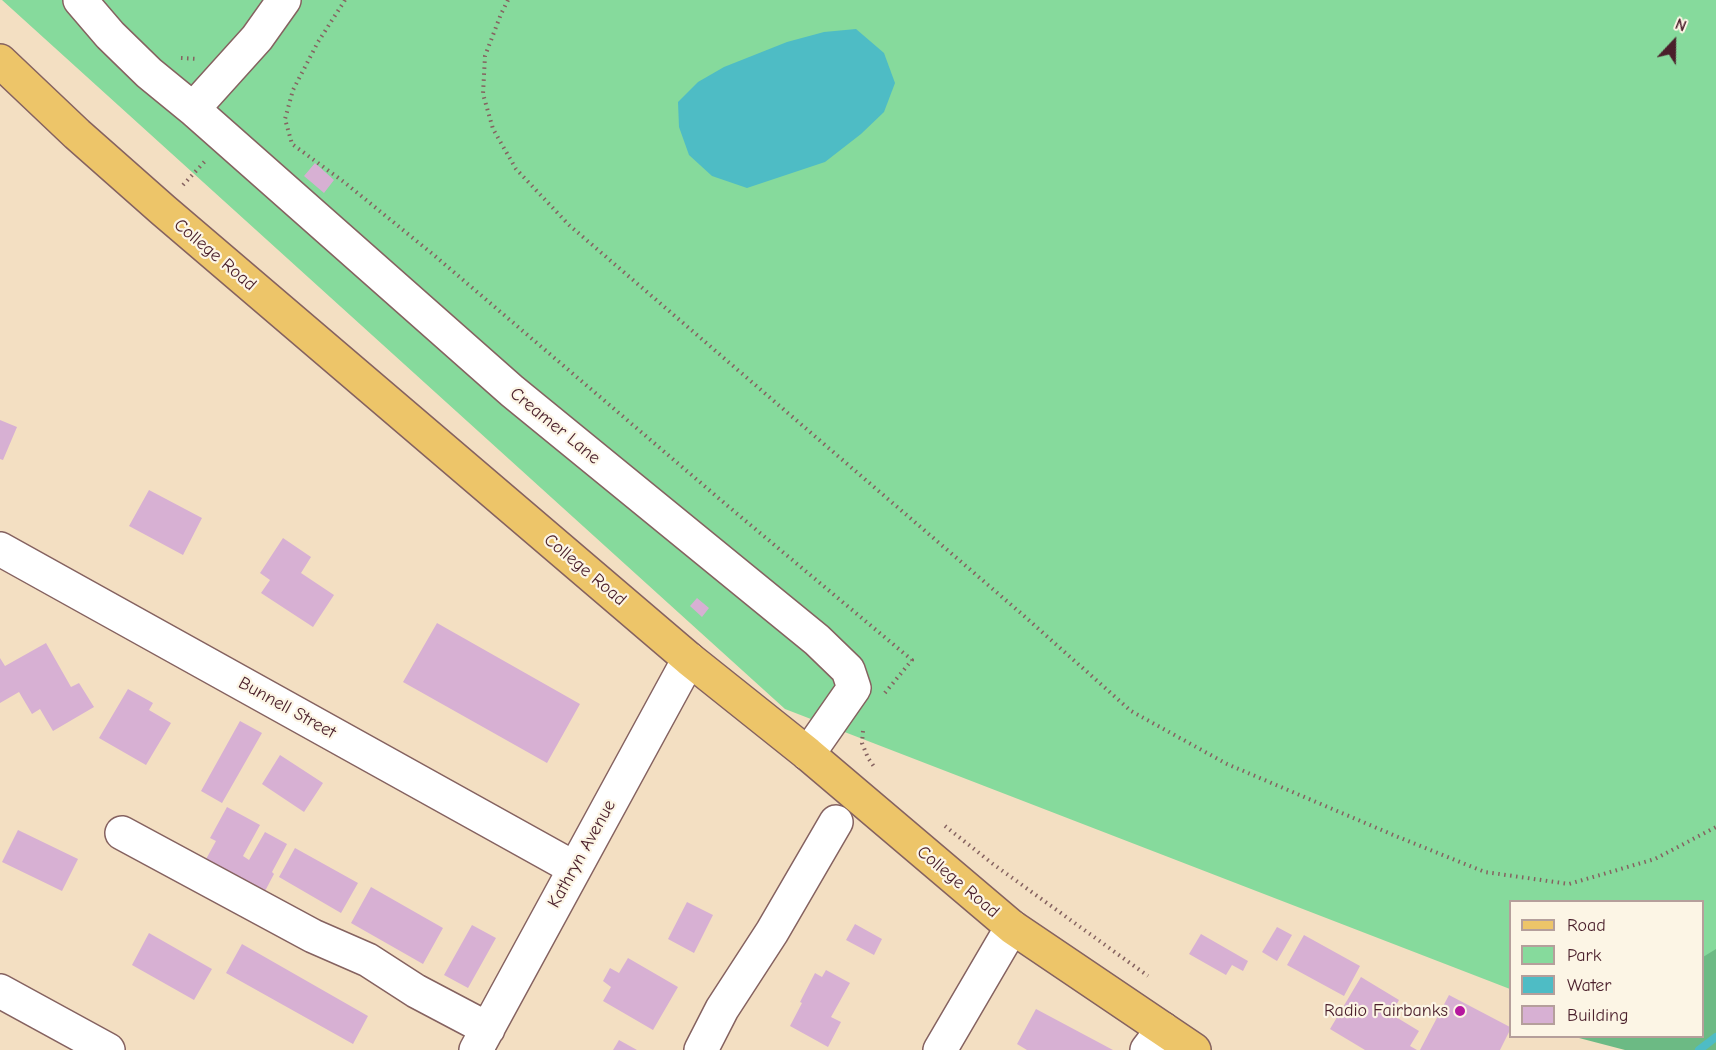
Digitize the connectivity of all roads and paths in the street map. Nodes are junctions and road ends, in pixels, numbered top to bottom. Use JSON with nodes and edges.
{"nodes":[{"id":1,"x":80,"y":0,"type":"edge"},
{"id":2,"x":284,"y":0,"type":"edge"},
{"id":3,"x":508,"y":0,"type":"edge"},
{"id":4,"x":173,"y":57,"type":"dead end"},
{"id":5,"x":203,"y":57,"type":"dead end"},
{"id":6,"x":0,"y":61,"type":"edge"},
{"id":7,"x":193,"y":109,"type":"junction"},
{"id":8,"x":0,"y":549,"type":"edge"},
{"id":9,"x":689,"y":659,"type":"junction"},
{"id":10,"x":808,"y":754,"type":"junction"},
{"id":11,"x":836,"y":822,"type":"dead end"},
{"id":12,"x":1716,"y":827,"type":"edge"},
{"id":13,"x":122,"y":833,"type":"dead end"},
{"id":14,"x":574,"y":868,"type":"junction"},
{"id":15,"x":1012,"y":927,"type":"junction"},
{"id":16,"x":0,"y":991,"type":"edge"},
{"id":17,"x":482,"y":1039,"type":"edge"},
{"id":18,"x":1155,"y":1039,"type":"edge"},
{"id":19,"x":108,"y":1050,"type":"edge"},
{"id":20,"x":701,"y":1050,"type":"edge"},
{"id":21,"x":940,"y":1050,"type":"edge"},
{"id":22,"x":1194,"y":1050,"type":"edge"}],
"edges":[{"from":1,"to":7,"type":"street","name":"Creamer Lane"},
{"from":2,"to":7,"type":"street"},
{"from":3,"to":12,"type":"path"},
{"from":4,"to":5,"type":"path"},
{"from":6,"to":9,"type":"main road","name":"College Road"},
{"from":7,"to":10,"type":"street","name":"Creamer Lane"},
{"from":8,"to":14,"type":"street","name":"Bunnell Street"},
{"from":9,"to":10,"type":"main road","name":"College Road"},
{"from":9,"to":14,"type":"street","name":"Kathryn Avenue"},
{"from":10,"to":15,"type":"main road","name":"College Road"},
{"from":11,"to":20,"type":"street"},
{"from":13,"to":17,"type":"street"},
{"from":14,"to":17,"type":"street","name":"Kathryn Avenue"},
{"from":15,"to":18,"type":"main road","name":"College Road"},
{"from":15,"to":21,"type":"street"},
{"from":16,"to":19,"type":"street"},
{"from":18,"to":22,"type":"main road","name":"College Road"}]}
